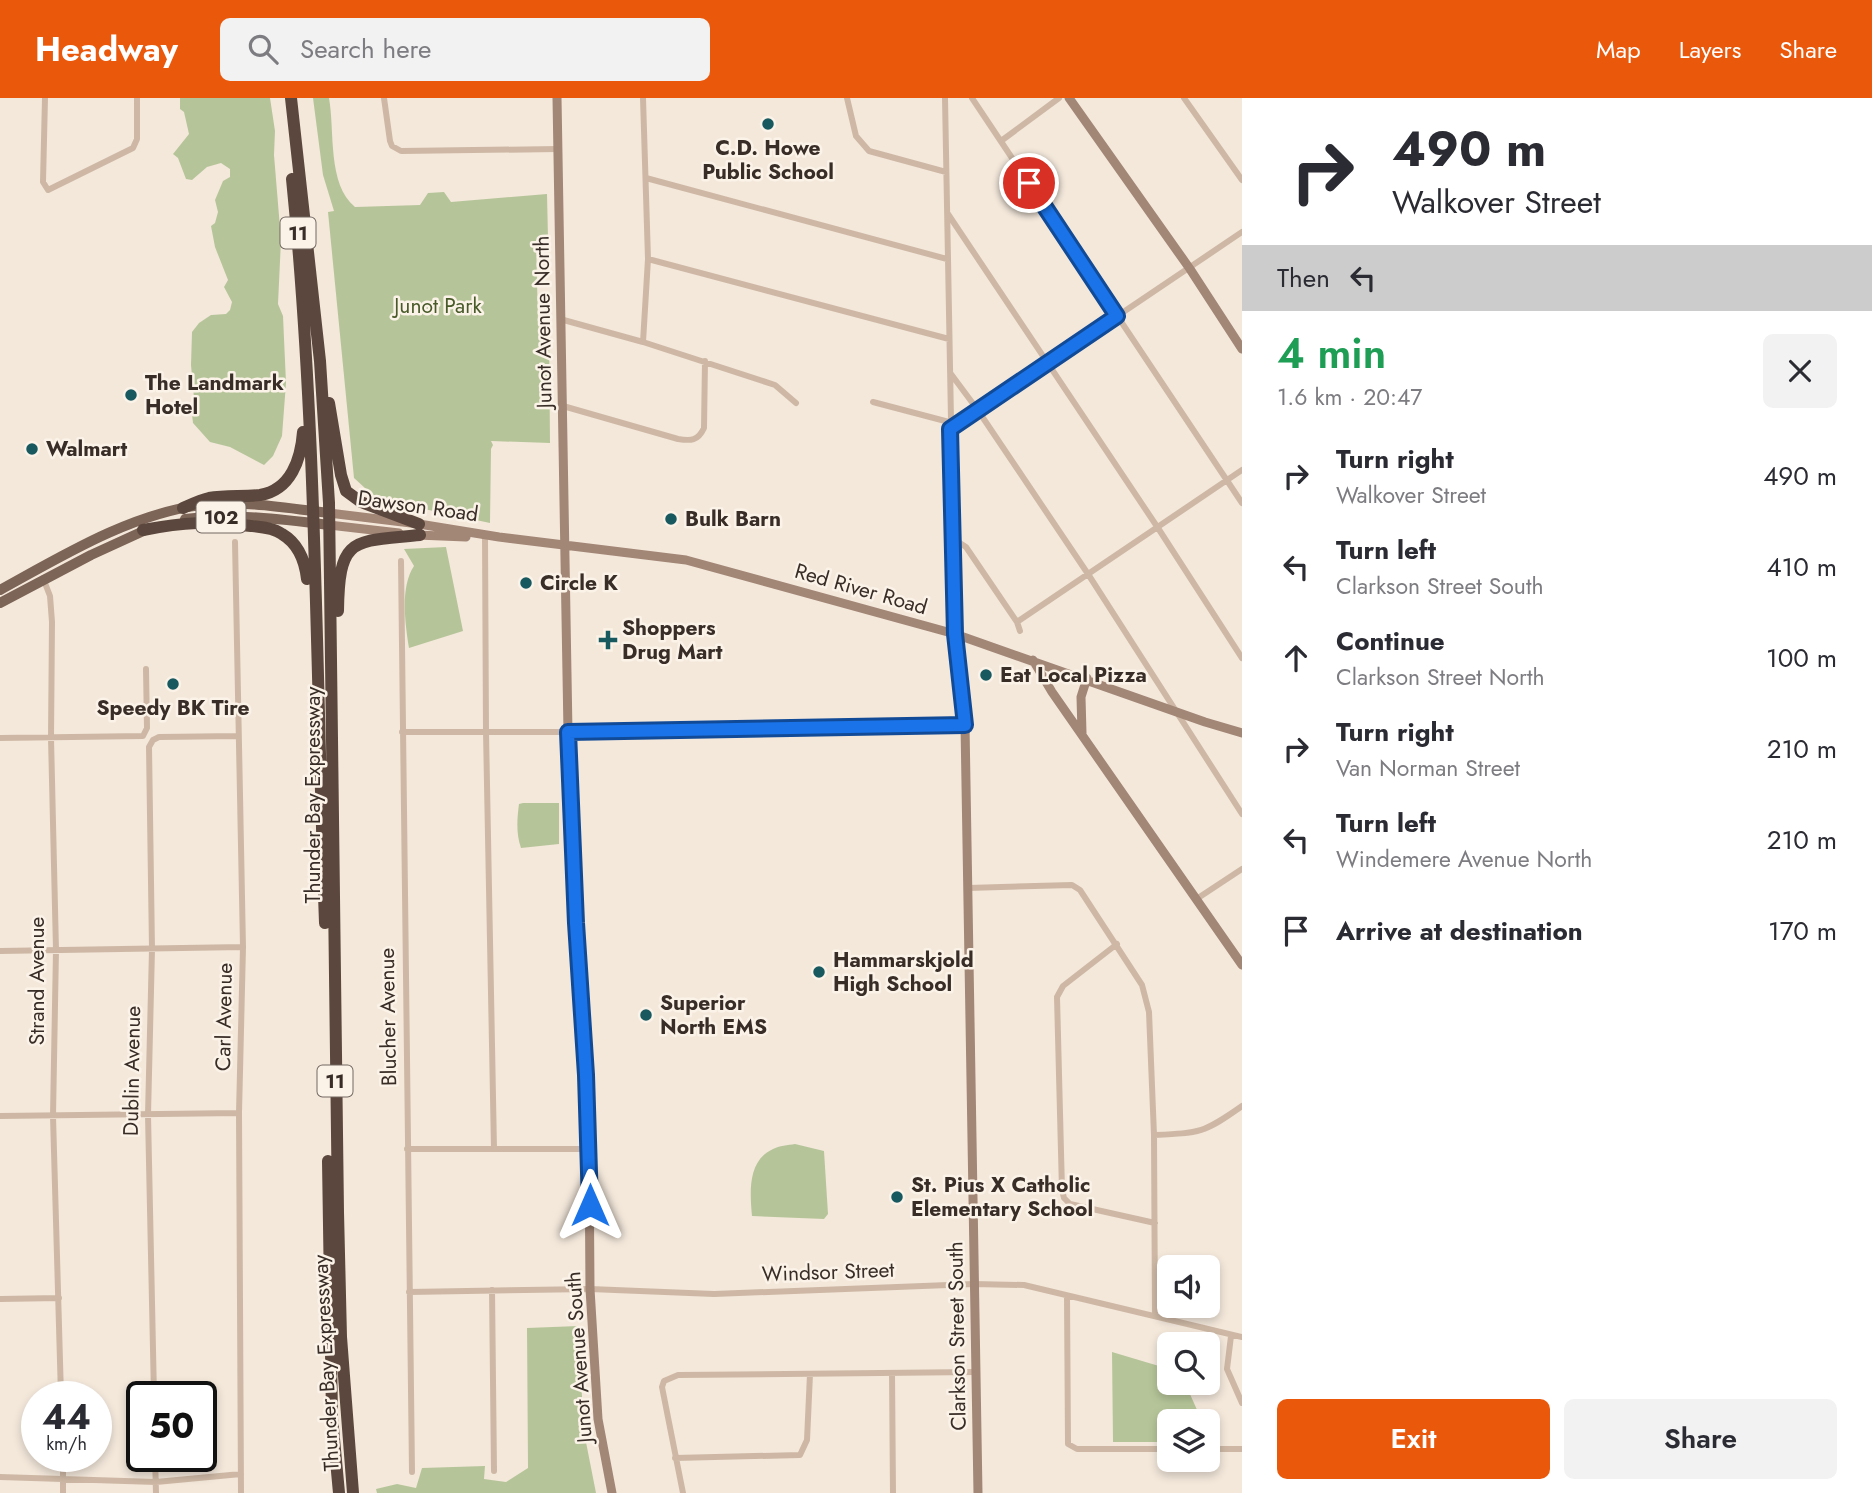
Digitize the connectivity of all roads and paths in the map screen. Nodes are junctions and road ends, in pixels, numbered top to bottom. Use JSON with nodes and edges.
{"nodes":[{"id":1,"x":45,"y":98,"type":"edge"},
{"id":2,"x":137,"y":98,"type":"edge"},
{"id":3,"x":283,"y":98,"type":"edge"},
{"id":4,"x":291,"y":98,"type":"edge"},
{"id":5,"x":384,"y":98,"type":"edge"},
{"id":6,"x":557,"y":98,"type":"edge"},
{"id":7,"x":643,"y":98,"type":"edge"},
{"id":8,"x":847,"y":98,"type":"edge"},
{"id":9,"x":946,"y":98,"type":"edge"},
{"id":10,"x":972,"y":98,"type":"edge"},
{"id":11,"x":1059,"y":98,"type":"edge"},
{"id":12,"x":1069,"y":98,"type":"edge"},
{"id":13,"x":1184,"y":98,"type":"edge"},
{"id":14,"x":1001,"y":141,"type":"junction"},
{"id":15,"x":558,"y":149,"type":"junction"},
{"id":16,"x":946,"y":172,"type":"junction"},
{"id":17,"x":646,"y":178,"type":"junction"},
{"id":18,"x":1242,"y":180,"type":"edge"},
{"id":19,"x":946,"y":212,"type":"junction"},
{"id":20,"x":1242,"y":232,"type":"edge"},
{"id":21,"x":648,"y":259,"type":"junction"},
{"id":22,"x":947,"y":259,"type":"junction"},
{"id":23,"x":1190,"y":269,"type":"junction"},
{"id":24,"x":1117,"y":316,"type":"junction"},
{"id":25,"x":561,"y":319,"type":"junction"},
{"id":26,"x":949,"y":339,"type":"junction"},
{"id":27,"x":643,"y":342,"type":"junction"},
{"id":28,"x":1242,"y":349,"type":"edge"},
{"id":29,"x":320,"y":361,"type":"junction"},
{"id":30,"x":705,"y":361,"type":"junction"},
{"id":31,"x":1047,"y":363,"type":"junction"},
{"id":32,"x":306,"y":368,"type":"junction"},
{"id":33,"x":950,"y":373,"type":"junction"},
{"id":34,"x":873,"y":402,"type":"dead end"},
{"id":35,"x":796,"y":403,"type":"dead end"},
{"id":36,"x":563,"y":406,"type":"junction"},
{"id":37,"x":977,"y":409,"type":"junction"},
{"id":38,"x":950,"y":425,"type":"junction"},
{"id":39,"x":1242,"y":470,"type":"edge"},
{"id":40,"x":1227,"y":480,"type":"junction"},
{"id":41,"x":1242,"y":503,"type":"edge"},
{"id":42,"x":183,"y":508,"type":"junction"},
{"id":43,"x":313,"y":517,"type":"junction"},
{"id":44,"x":329,"y":519,"type":"junction"},
{"id":45,"x":1158,"y":528,"type":"junction"},
{"id":46,"x":143,"y":530,"type":"junction"},
{"id":47,"x":420,"y":530,"type":"junction"},
{"id":48,"x":485,"y":537,"type":"junction"},
{"id":49,"x":499,"y":537,"type":"junction"},
{"id":50,"x":952,"y":538,"type":"junction"},
{"id":51,"x":235,"y":542,"type":"dead end"},
{"id":52,"x":566,"y":545,"type":"junction"},
{"id":53,"x":401,"y":561,"type":"dead end"},
{"id":54,"x":41,"y":574,"type":"junction"},
{"id":55,"x":1088,"y":574,"type":"junction"},
{"id":56,"x":0,"y":590,"type":"edge"},
{"id":57,"x":0,"y":603,"type":"edge"},
{"id":58,"x":1017,"y":622,"type":"junction"},
{"id":59,"x":1020,"y":631,"type":"dead end"},
{"id":60,"x":955,"y":634,"type":"junction"},
{"id":61,"x":1242,"y":658,"type":"edge"},
{"id":62,"x":1033,"y":660,"type":"junction"},
{"id":63,"x":146,"y":670,"type":"dead end"},
{"id":64,"x":316,"y":671,"type":"junction"},
{"id":65,"x":332,"y":678,"type":"junction"},
{"id":66,"x":1087,"y":678,"type":"junction"},
{"id":67,"x":1177,"y":712,"type":"junction"},
{"id":68,"x":965,"y":725,"type":"junction"},
{"id":69,"x":402,"y":732,"type":"junction"},
{"id":70,"x":486,"y":732,"type":"junction"},
{"id":71,"x":568,"y":732,"type":"junction"},
{"id":72,"x":1242,"y":733,"type":"edge"},
{"id":73,"x":1082,"y":735,"type":"junction"},
{"id":74,"x":238,"y":736,"type":"junction"},
{"id":75,"x":0,"y":738,"type":"edge"},
{"id":76,"x":51,"y":738,"type":"junction"},
{"id":77,"x":1242,"y":814,"type":"edge"},
{"id":78,"x":1242,"y":869,"type":"edge"},
{"id":79,"x":968,"y":888,"type":"junction"},
{"id":80,"x":1198,"y":898,"type":"junction"},
{"id":81,"x":1118,"y":944,"type":"junction"},
{"id":82,"x":243,"y":947,"type":"junction"},
{"id":83,"x":152,"y":949,"type":"junction"},
{"id":84,"x":56,"y":950,"type":"junction"},
{"id":85,"x":0,"y":951,"type":"edge"},
{"id":86,"x":1242,"y":965,"type":"edge"},
{"id":87,"x":1242,"y":1106,"type":"edge"},
{"id":88,"x":239,"y":1114,"type":"junction"},
{"id":89,"x":148,"y":1115,"type":"junction"},
{"id":90,"x":0,"y":1116,"type":"edge"},
{"id":91,"x":52,"y":1116,"type":"junction"},
{"id":92,"x":1154,"y":1135,"type":"junction"},
{"id":93,"x":407,"y":1149,"type":"junction"},
{"id":94,"x":494,"y":1149,"type":"junction"},
{"id":95,"x":589,"y":1149,"type":"junction"},
{"id":96,"x":1155,"y":1223,"type":"junction"},
{"id":97,"x":974,"y":1284,"type":"junction"},
{"id":98,"x":590,"y":1289,"type":"junction"},
{"id":99,"x":492,"y":1290,"type":"junction"},
{"id":100,"x":409,"y":1292,"type":"junction"},
{"id":101,"x":1068,"y":1296,"type":"junction"},
{"id":102,"x":59,"y":1298,"type":"junction"},
{"id":103,"x":0,"y":1299,"type":"edge"},
{"id":104,"x":1156,"y":1317,"type":"junction"},
{"id":105,"x":1231,"y":1336,"type":"junction"},
{"id":106,"x":1242,"y":1337,"type":"edge"},
{"id":107,"x":975,"y":1371,"type":"junction"},
{"id":108,"x":892,"y":1373,"type":"junction"},
{"id":109,"x":810,"y":1374,"type":"junction"},
{"id":110,"x":61,"y":1381,"type":"edge"},
{"id":111,"x":154,"y":1381,"type":"edge"},
{"id":112,"x":1242,"y":1403,"type":"edge"},
{"id":113,"x":1157,"y":1449,"type":"edge"},
{"id":114,"x":1220,"y":1449,"type":"edge"},
{"id":115,"x":1242,"y":1449,"type":"edge"},
{"id":116,"x":675,"y":1458,"type":"junction"},
{"id":117,"x":494,"y":1471,"type":"dead end"},
{"id":118,"x":63,"y":1472,"type":"edge"},
{"id":119,"x":156,"y":1472,"type":"edge"},
{"id":120,"x":412,"y":1472,"type":"dead end"},
{"id":121,"x":241,"y":1474,"type":"junction"},
{"id":122,"x":0,"y":1477,"type":"edge"},
{"id":123,"x":63,"y":1479,"type":"junction"},
{"id":124,"x":156,"y":1482,"type":"junction"},
{"id":125,"x":353,"y":1490,"type":"edge"},
{"id":126,"x":63,"y":1493,"type":"edge"},
{"id":127,"x":156,"y":1493,"type":"edge"},
{"id":128,"x":241,"y":1493,"type":"edge"},
{"id":129,"x":338,"y":1493,"type":"edge"},
{"id":130,"x":612,"y":1493,"type":"edge"},
{"id":131,"x":683,"y":1493,"type":"edge"},
{"id":132,"x":893,"y":1493,"type":"edge"},
{"id":133,"x":978,"y":1493,"type":"edge"}],
"edges":[{"from":1,"to":2,"type":"street"},
{"from":3,"to":32,"type":"highway","name":"Thunder Bay Expressway","number":"11"},
{"from":4,"to":29,"type":"highway","name":"Thunder Bay Expressway","number":"11"},
{"from":5,"to":15,"type":"street"},
{"from":6,"to":15,"type":"main road","name":"Junot Avenue North"},
{"from":7,"to":17,"type":"street"},
{"from":8,"to":16,"type":"street"},
{"from":9,"to":16,"type":"street"},
{"from":10,"to":14,"type":"street"},
{"from":11,"to":14,"type":"street"},
{"from":12,"to":23,"type":"main road"},
{"from":13,"to":18,"type":"street"},
{"from":14,"to":24,"type":"street"},
{"from":15,"to":25,"type":"main road","name":"Junot Avenue North"},
{"from":16,"to":19,"type":"street"},
{"from":17,"to":21,"type":"street"},
{"from":17,"to":22,"type":"street"},
{"from":19,"to":22,"type":"street"},
{"from":19,"to":31,"type":"street"},
{"from":20,"to":23,"type":"street"},
{"from":21,"to":26,"type":"street"},
{"from":21,"to":27,"type":"street"},
{"from":22,"to":26,"type":"street"},
{"from":23,"to":24,"type":"street"},
{"from":23,"to":28,"type":"main road"},
{"from":24,"to":31,"type":"street"},
{"from":24,"to":40,"type":"street"},
{"from":25,"to":27,"type":"street"},
{"from":25,"to":36,"type":"main road","name":"Junot Avenue North"},
{"from":26,"to":33,"type":"street"},
{"from":27,"to":30,"type":"street"},
{"from":29,"to":44,"type":"highway","name":"Thunder Bay Expressway","number":"11"},
{"from":29,"to":47,"type":"highway"},
{"from":30,"to":35,"type":"street"},
{"from":30,"to":36,"type":"street"},
{"from":31,"to":37,"type":"street"},
{"from":31,"to":45,"type":"street"},
{"from":32,"to":42,"type":"highway"},
{"from":32,"to":43,"type":"highway","name":"Thunder Bay Expressway","number":"11"},
{"from":33,"to":37,"type":"street"},
{"from":33,"to":38,"type":"street"},
{"from":34,"to":38,"type":"street"},
{"from":36,"to":52,"type":"main road","name":"Junot Avenue North"},
{"from":37,"to":38,"type":"street"},
{"from":37,"to":55,"type":"street"},
{"from":38,"to":50,"type":"street"},
{"from":39,"to":40,"type":"street"},
{"from":40,"to":41,"type":"street"},
{"from":40,"to":45,"type":"street"},
{"from":42,"to":43,"type":"main road","name":"Dawson Road","number":"102"},
{"from":42,"to":54,"type":"main road","name":"Dawson Road","number":"102"},
{"from":43,"to":44,"type":"main road","name":"Dawson Road","number":"102"},
{"from":43,"to":46,"type":"main road","name":"Dawson Road","number":"102"},
{"from":43,"to":64,"type":"highway","name":"Thunder Bay Expressway","number":"11"},
{"from":44,"to":47,"type":"main road","name":"Dawson Road"},
{"from":44,"to":65,"type":"highway","name":"Thunder Bay Expressway","number":"11"},
{"from":45,"to":55,"type":"street"},
{"from":45,"to":61,"type":"street"},
{"from":46,"to":54,"type":"main road","name":"Dawson Road","number":"102"},
{"from":46,"to":64,"type":"highway"},
{"from":47,"to":48,"type":"main road","name":"Dawson Road"},
{"from":47,"to":49,"type":"main road","name":"Dawson Road"},
{"from":47,"to":65,"type":"highway"},
{"from":48,"to":49,"type":"main road","name":"Dawson Road"},
{"from":48,"to":70,"type":"street"},
{"from":49,"to":52,"type":"main road","name":"Red River Road"},
{"from":50,"to":58,"type":"street"},
{"from":50,"to":60,"type":"street"},
{"from":51,"to":74,"type":"street","name":"Carl Avenue"},
{"from":52,"to":60,"type":"main road","name":"Red River Road"},
{"from":52,"to":71,"type":"main road","name":"Junot Avenue South"},
{"from":53,"to":69,"type":"street","name":"Blucher Avenue"},
{"from":54,"to":56,"type":"main road","name":"Dawson Road","number":"102"},
{"from":54,"to":57,"type":"main road","name":"Dawson Road","number":"102"},
{"from":54,"to":76,"type":"street","name":"Strand Avenue"},
{"from":55,"to":58,"type":"street"},
{"from":55,"to":67,"type":"street"},
{"from":58,"to":59,"type":"street"},
{"from":60,"to":62,"type":"main road","name":"Red River Road"},
{"from":60,"to":68,"type":"main road","name":"Clarkson Street South"},
{"from":62,"to":66,"type":"main road","name":"Red River Road"},
{"from":62,"to":73,"type":"main road"},
{"from":63,"to":76,"type":"street"},
{"from":64,"to":129,"type":"highway","name":"Thunder Bay Expressway","number":"11"},
{"from":65,"to":125,"type":"highway","name":"Thunder Bay Expressway","number":"11"},
{"from":66,"to":67,"type":"main road","name":"Red River Road"},
{"from":66,"to":73,"type":"main road"},
{"from":67,"to":72,"type":"main road","name":"Red River Road"},
{"from":67,"to":77,"type":"street"},
{"from":68,"to":71,"type":"street"},
{"from":68,"to":79,"type":"main road","name":"Clarkson Street South"},
{"from":69,"to":70,"type":"street"},
{"from":69,"to":93,"type":"street","name":"Blucher Avenue"},
{"from":70,"to":71,"type":"street"},
{"from":70,"to":94,"type":"street"},
{"from":71,"to":95,"type":"main road","name":"Junot Avenue South"},
{"from":73,"to":80,"type":"main road"},
{"from":74,"to":82,"type":"street","name":"Carl Avenue"},
{"from":74,"to":83,"type":"street","name":"Dublin Avenue"},
{"from":75,"to":76,"type":"street"},
{"from":76,"to":84,"type":"street","name":"Strand Avenue"},
{"from":78,"to":80,"type":"street"},
{"from":79,"to":81,"type":"street"},
{"from":79,"to":97,"type":"main road","name":"Clarkson Street South"},
{"from":80,"to":86,"type":"main road"},
{"from":81,"to":92,"type":"street"},
{"from":81,"to":96,"type":"street"},
{"from":82,"to":83,"type":"street"},
{"from":82,"to":88,"type":"street","name":"Carl Avenue"},
{"from":83,"to":84,"type":"street"},
{"from":83,"to":89,"type":"street","name":"Dublin Avenue"},
{"from":84,"to":85,"type":"street"},
{"from":84,"to":91,"type":"street","name":"Strand Avenue"},
{"from":87,"to":92,"type":"street"},
{"from":88,"to":89,"type":"street"},
{"from":88,"to":121,"type":"street","name":"Carl Avenue"},
{"from":89,"to":91,"type":"street"},
{"from":89,"to":111,"type":"street","name":"Dublin Avenue"},
{"from":90,"to":91,"type":"street"},
{"from":91,"to":102,"type":"street","name":"Strand Avenue"},
{"from":92,"to":96,"type":"street"},
{"from":93,"to":94,"type":"street"},
{"from":93,"to":100,"type":"street","name":"Blucher Avenue"},
{"from":94,"to":95,"type":"street"},
{"from":95,"to":98,"type":"main road","name":"Junot Avenue South"},
{"from":96,"to":104,"type":"street"},
{"from":97,"to":98,"type":"street","name":"Windsor Street"},
{"from":97,"to":101,"type":"street","name":"Windsor Street"},
{"from":97,"to":107,"type":"main road","name":"Clarkson Street South"},
{"from":98,"to":99,"type":"street","name":"Windsor Street"},
{"from":98,"to":130,"type":"main road","name":"Junot Avenue South"},
{"from":99,"to":100,"type":"street","name":"Windsor Street"},
{"from":99,"to":117,"type":"street"},
{"from":100,"to":120,"type":"street","name":"Blucher Avenue"},
{"from":101,"to":104,"type":"street","name":"Windsor Street"},
{"from":101,"to":113,"type":"street"},
{"from":102,"to":103,"type":"street"},
{"from":102,"to":110,"type":"street","name":"Strand Avenue"},
{"from":104,"to":105,"type":"street","name":"Windsor Street"},
{"from":105,"to":106,"type":"street","name":"Windsor Street"},
{"from":105,"to":112,"type":"street"},
{"from":107,"to":108,"type":"street"},
{"from":107,"to":133,"type":"main road","name":"Clarkson Street South"},
{"from":108,"to":109,"type":"street"},
{"from":108,"to":132,"type":"street"},
{"from":109,"to":116,"type":"street"},
{"from":109,"to":116,"type":"street"},
{"from":114,"to":115,"type":"street"},
{"from":116,"to":131,"type":"street"},
{"from":118,"to":123,"type":"street"},
{"from":119,"to":124,"type":"street"},
{"from":121,"to":124,"type":"street"},
{"from":121,"to":128,"type":"street","name":"Carl Avenue"},
{"from":122,"to":123,"type":"street"},
{"from":123,"to":124,"type":"street"},
{"from":123,"to":126,"type":"street"},
{"from":124,"to":127,"type":"street"}]}
